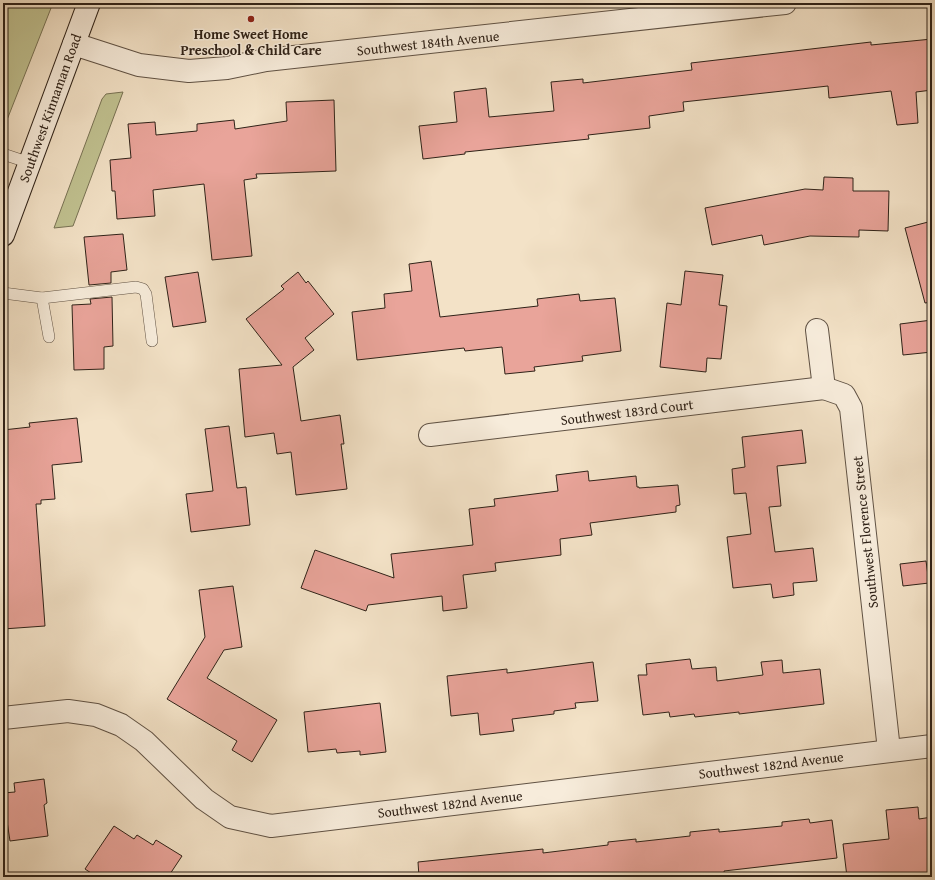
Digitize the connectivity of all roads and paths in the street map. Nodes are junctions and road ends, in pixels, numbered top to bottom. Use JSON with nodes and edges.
{"nodes":[{"id":1,"x":89,"y":3,"type":"edge"},
{"id":2,"x":785,"y":3,"type":"edge"},
{"id":3,"x":74,"y":44,"type":"junction"},
{"id":4,"x":3,"y":154,"type":"edge"},
{"id":5,"x":30,"y":163,"type":"junction"},
{"id":6,"x":3,"y":235,"type":"edge"},
{"id":7,"x":3,"y":292,"type":"edge"},
{"id":8,"x":42,"y":298,"type":"junction"},
{"id":9,"x":817,"y":330,"type":"dead end"},
{"id":10,"x":49,"y":337,"type":"dead end"},
{"id":11,"x":152,"y":341,"type":"dead end"},
{"id":12,"x":824,"y":388,"type":"junction"},
{"id":13,"x":430,"y":435,"type":"dead end"},
{"id":14,"x":3,"y":718,"type":"edge"},
{"id":15,"x":932,"y":746,"type":"edge"},
{"id":16,"x":889,"y":750,"type":"junction"}],
"edges":[{"from":1,"to":3,"type":"street","name":"Southwest Kinnaman Road"},
{"from":2,"to":3,"type":"street","name":"Southwest 184th Avenue"},
{"from":3,"to":5,"type":"street","name":"Southwest Kinnaman Road"},
{"from":4,"to":5,"type":"lane"},
{"from":5,"to":6,"type":"street","name":"Southwest Kinnaman Road"},
{"from":7,"to":8,"type":"lane"},
{"from":8,"to":10,"type":"lane"},
{"from":8,"to":11,"type":"lane"},
{"from":9,"to":12,"type":"street"},
{"from":12,"to":13,"type":"street","name":"Southwest 183rd Court"},
{"from":12,"to":16,"type":"street","name":"Southwest Florence Street"},
{"from":14,"to":16,"type":"street","name":"Southwest 182nd Avenue"},
{"from":15,"to":16,"type":"street","name":"Southwest 182nd Avenue"}]}
